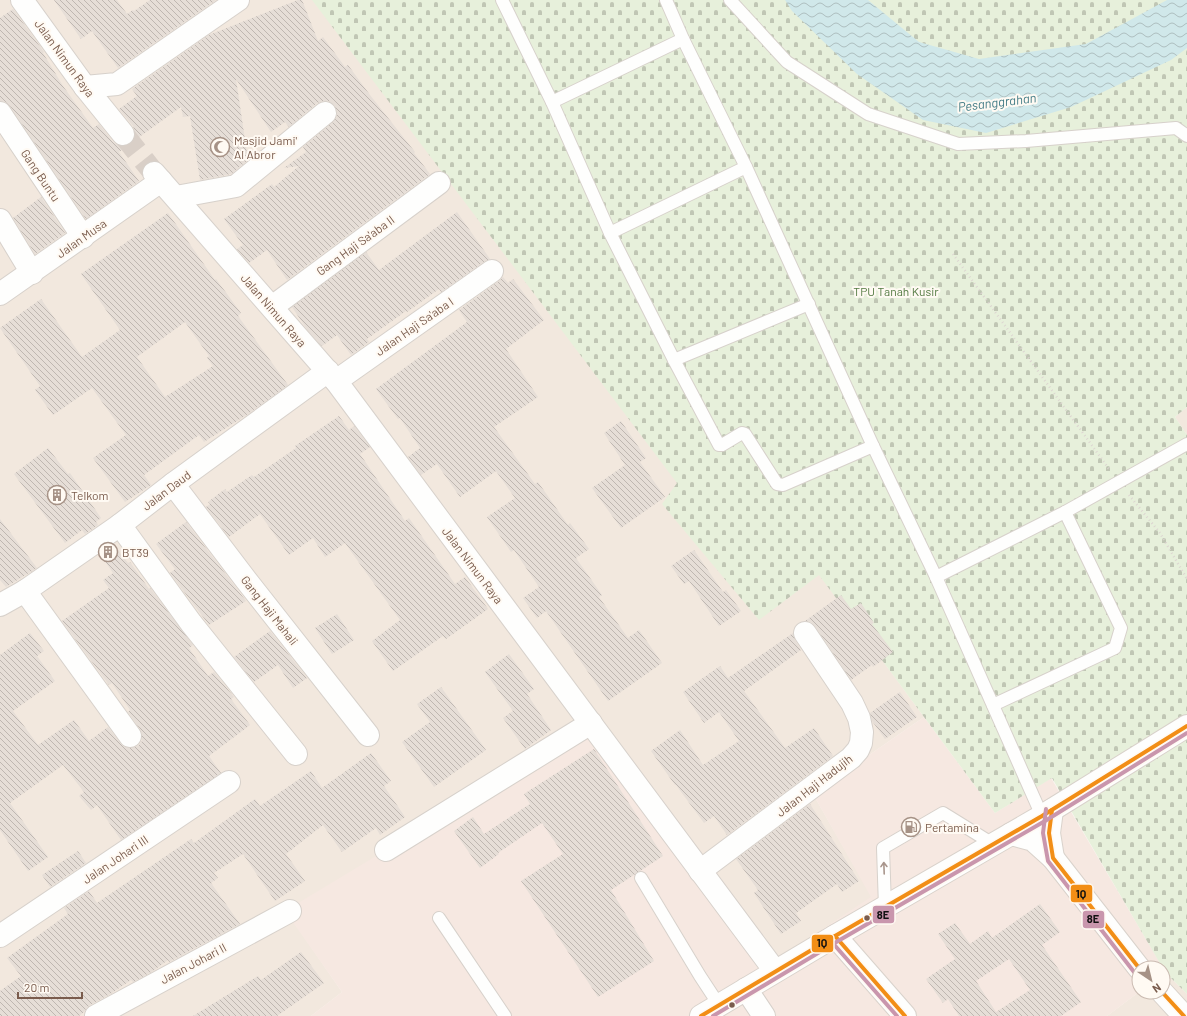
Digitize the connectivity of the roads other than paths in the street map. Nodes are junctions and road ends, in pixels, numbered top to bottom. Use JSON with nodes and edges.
{"nodes":[{"id":1,"x":22,"y":0,"type":"edge"},
{"id":2,"x":238,"y":0,"type":"edge"},
{"id":3,"x":502,"y":0,"type":"edge"},
{"id":4,"x":666,"y":0,"type":"edge"},
{"id":5,"x":730,"y":0,"type":"edge"},
{"id":6,"x":683,"y":39,"type":"junction"},
{"id":7,"x":85,"y":87,"type":"junction"},
{"id":8,"x":552,"y":102,"type":"junction"},
{"id":9,"x":0,"y":113,"type":"edge"},
{"id":10,"x":325,"y":114,"type":"dead end"},
{"id":11,"x":122,"y":134,"type":"tunnel mouth"},
{"id":12,"x":1187,"y":136,"type":"edge"},
{"id":13,"x":746,"y":167,"type":"junction"},
{"id":14,"x":158,"y":177,"type":"joint"},
{"id":15,"x":439,"y":183,"type":"dead end"},
{"id":16,"x":176,"y":197,"type":"junction"},
{"id":17,"x":0,"y":220,"type":"edge"},
{"id":18,"x":610,"y":233,"type":"junction"},
{"id":19,"x":83,"y":237,"type":"junction"},
{"id":20,"x":492,"y":271,"type":"dead end"},
{"id":21,"x":32,"y":273,"type":"junction"},
{"id":22,"x":0,"y":294,"type":"edge"},
{"id":23,"x":809,"y":304,"type":"junction"},
{"id":24,"x":272,"y":307,"type":"junction"},
{"id":25,"x":674,"y":360,"type":"junction"},
{"id":26,"x":332,"y":376,"type":"junction"},
{"id":27,"x":1187,"y":444,"type":"edge"},
{"id":28,"x":873,"y":446,"type":"junction"},
{"id":29,"x":174,"y":484,"type":"junction"},
{"id":30,"x":1065,"y":512,"type":"junction"},
{"id":31,"x":120,"y":524,"type":"junction"},
{"id":32,"x":936,"y":576,"type":"junction"},
{"id":33,"x":25,"y":591,"type":"junction"},
{"id":34,"x":2,"y":601,"type":"edge"},
{"id":35,"x":805,"y":634,"type":"dead end"},
{"id":36,"x":993,"y":705,"type":"junction"},
{"id":37,"x":591,"y":723,"type":"junction"},
{"id":38,"x":1187,"y":726,"type":"edge"},
{"id":39,"x":368,"y":735,"type":"dead end"},
{"id":40,"x":130,"y":736,"type":"dead end"},
{"id":41,"x":296,"y":754,"type":"dead end"},
{"id":42,"x":229,"y":782,"type":"dead end"},
{"id":43,"x":1047,"y":813,"type":"junction"},
{"id":44,"x":1002,"y":839,"type":"junction"},
{"id":45,"x":386,"y":850,"type":"dead end"},
{"id":46,"x":1053,"y":858,"type":"junction"},
{"id":47,"x":700,"y":871,"type":"junction"},
{"id":48,"x":640,"y":878,"type":"dead end"},
{"id":49,"x":885,"y":907,"type":"junction"},
{"id":50,"x":290,"y":911,"type":"dead end"},
{"id":51,"x":439,"y":918,"type":"dead end"},
{"id":52,"x":0,"y":936,"type":"edge"},
{"id":53,"x":835,"y":936,"type":"junction"},
{"id":54,"x":1133,"y":960,"type":"edge"},
{"id":55,"x":775,"y":971,"type":"junction"},
{"id":56,"x":746,"y":989,"type":"junction"},
{"id":57,"x":1169,"y":1000,"type":"edge"},
{"id":58,"x":710,"y":1011,"type":"edge"},
{"id":59,"x":96,"y":1016,"type":"edge"},
{"id":60,"x":505,"y":1016,"type":"edge"},
{"id":61,"x":764,"y":1016,"type":"edge"},
{"id":62,"x":905,"y":1016,"type":"edge"},
{"id":63,"x":1184,"y":1016,"type":"edge"}],
"edges":[{"from":1,"to":7,"type":"street","name":"Jalan Nimun Raya"},
{"from":2,"to":7,"type":"street"},
{"from":3,"to":8,"type":"lane"},
{"from":4,"to":6,"type":"lane"},
{"from":5,"to":12,"type":"lane"},
{"from":6,"to":8,"type":"lane"},
{"from":6,"to":13,"type":"lane"},
{"from":7,"to":11,"type":"street","name":"Jalan Nimun Raya"},
{"from":8,"to":18,"type":"lane"},
{"from":9,"to":19,"type":"street","name":"Gang Buntu"},
{"from":10,"to":16,"type":"street"},
{"from":13,"to":18,"type":"lane"},
{"from":13,"to":23,"type":"lane"},
{"from":14,"to":16,"type":"street","name":"Jalan Nimun Raya"},
{"from":14,"to":19,"type":"street","name":"Jalan Musa"},
{"from":15,"to":24,"type":"street","name":"Gang Haji Sa'aba II"},
{"from":16,"to":24,"type":"street","name":"Jalan Nimun Raya"},
{"from":17,"to":21,"type":"street"},
{"from":18,"to":25,"type":"lane"},
{"from":19,"to":21,"type":"street","name":"Jalan Musa"},
{"from":20,"to":26,"type":"street","name":"Jalan Haji Sa'aba I"},
{"from":21,"to":22,"type":"street","name":"Jalan Musa"},
{"from":23,"to":25,"type":"lane"},
{"from":23,"to":28,"type":"lane"},
{"from":24,"to":26,"type":"street","name":"Jalan Nimun Raya"},
{"from":25,"to":28,"type":"lane"},
{"from":26,"to":29,"type":"street","name":"Jalan Daud"},
{"from":26,"to":37,"type":"street","name":"Jalan Nimun Raya"},
{"from":27,"to":30,"type":"lane"},
{"from":28,"to":32,"type":"lane"},
{"from":29,"to":31,"type":"street","name":"Jalan Daud"},
{"from":29,"to":39,"type":"street","name":"Gang Haji Mahali"},
{"from":30,"to":32,"type":"lane"},
{"from":30,"to":36,"type":"lane"},
{"from":31,"to":33,"type":"street","name":"Jalan Daud"},
{"from":31,"to":41,"type":"street"},
{"from":32,"to":36,"type":"lane"},
{"from":33,"to":34,"type":"street","name":"Jalan Daud"},
{"from":33,"to":40,"type":"street"},
{"from":35,"to":47,"type":"street","name":"Jalan Haji Hadujih"},
{"from":36,"to":43,"type":"lane"},
{"from":37,"to":45,"type":"street"},
{"from":37,"to":47,"type":"street","name":"Jalan Nimun Raya"},
{"from":38,"to":43,"type":"street"},
{"from":42,"to":52,"type":"street","name":"Jalan Johari III"},
{"from":43,"to":44,"type":"street"},
{"from":43,"to":46,"type":"street"},
{"from":44,"to":46,"type":"street"},
{"from":44,"to":49,"type":"street"},
{"from":49,"to":44,"type":"lane","one_way":true},
{"from":46,"to":54,"type":"street"},
{"from":47,"to":55,"type":"street","name":"Jalan Nimun Raya"},
{"from":48,"to":58,"type":"lane"},
{"from":49,"to":53,"type":"street"},
{"from":50,"to":59,"type":"street","name":"Jalan Johari II"},
{"from":51,"to":60,"type":"lane"},
{"from":53,"to":55,"type":"street"},
{"from":53,"to":62,"type":"street"},
{"from":55,"to":56,"type":"street"},
{"from":56,"to":58,"type":"street"},
{"from":56,"to":61,"type":"street"},
{"from":57,"to":63,"type":"street"}]}
